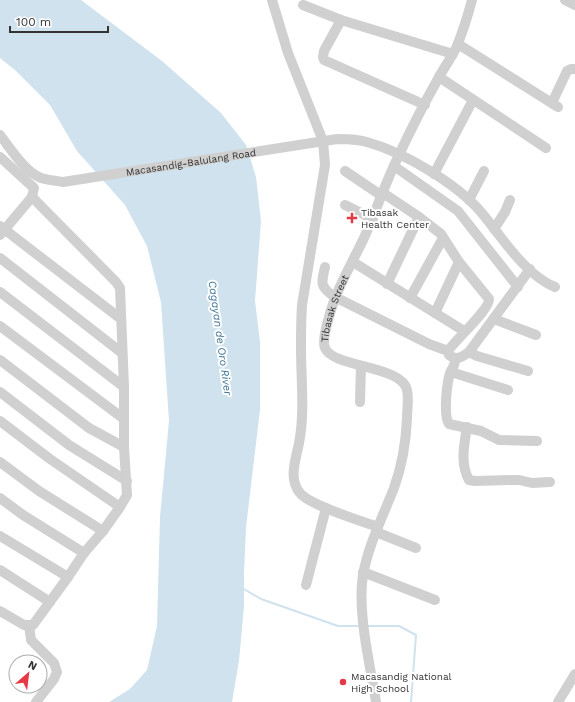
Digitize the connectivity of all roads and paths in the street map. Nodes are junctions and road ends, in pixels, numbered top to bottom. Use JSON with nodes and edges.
{"nodes":[{"id":1,"x":272,"y":0,"type":"edge"},
{"id":2,"x":472,"y":0,"type":"edge"},
{"id":3,"x":565,"y":0,"type":"edge"},
{"id":4,"x":575,"y":5,"type":"edge"},
{"id":5,"x":303,"y":6,"type":"dead end"},
{"id":6,"x":340,"y":20,"type":"junction"},
{"id":7,"x":458,"y":44,"type":"junction"},
{"id":8,"x":453,"y":54,"type":"junction"},
{"id":9,"x":575,"y":70,"type":"edge"},
{"id":10,"x":439,"y":78,"type":"junction"},
{"id":11,"x":473,"y":100,"type":"junction"},
{"id":12,"x":425,"y":105,"type":"junction"},
{"id":13,"x":0,"y":135,"type":"edge"},
{"id":14,"x":323,"y":141,"type":"junction"},
{"id":15,"x":546,"y":148,"type":"dead end"},
{"id":16,"x":399,"y":154,"type":"junction"},
{"id":17,"x":0,"y":157,"type":"edge"},
{"id":18,"x":394,"y":166,"type":"junction"},
{"id":19,"x":345,"y":171,"type":"dead end"},
{"id":20,"x":484,"y":171,"type":"dead end"},
{"id":21,"x":434,"y":174,"type":"junction"},
{"id":22,"x":383,"y":195,"type":"junction"},
{"id":23,"x":32,"y":196,"type":"junction"},
{"id":24,"x":469,"y":200,"type":"junction"},
{"id":25,"x":510,"y":200,"type":"dead end"},
{"id":26,"x":345,"y":205,"type":"dead end"},
{"id":27,"x":419,"y":216,"type":"junction"},
{"id":28,"x":373,"y":219,"type":"junction"},
{"id":29,"x":494,"y":229,"type":"junction"},
{"id":30,"x":1,"y":230,"type":"edge"},
{"id":31,"x":443,"y":238,"type":"junction"},
{"id":32,"x":0,"y":258,"type":"edge"},
{"id":33,"x":353,"y":262,"type":"junction"},
{"id":34,"x":459,"y":262,"type":"junction"},
{"id":35,"x":325,"y":267,"type":"dead end"},
{"id":36,"x":530,"y":269,"type":"junction"},
{"id":37,"x":387,"y":284,"type":"junction"},
{"id":38,"x":518,"y":286,"type":"junction"},
{"id":39,"x":555,"y":287,"type":"dead end"},
{"id":40,"x":0,"y":292,"type":"edge"},
{"id":41,"x":335,"y":297,"type":"junction"},
{"id":42,"x":410,"y":298,"type":"junction"},
{"id":43,"x":435,"y":314,"type":"junction"},
{"id":44,"x":121,"y":319,"type":"junction"},
{"id":45,"x":494,"y":319,"type":"junction"},
{"id":46,"x":2,"y":330,"type":"edge"},
{"id":47,"x":464,"y":331,"type":"junction"},
{"id":48,"x":536,"y":335,"type":"dead end"},
{"id":49,"x":469,"y":352,"type":"junction"},
{"id":50,"x":122,"y":353,"type":"junction"},
{"id":51,"x":452,"y":355,"type":"junction"},
{"id":52,"x":0,"y":360,"type":"edge"},
{"id":53,"x":361,"y":366,"type":"junction"},
{"id":54,"x":528,"y":371,"type":"dead end"},
{"id":55,"x":451,"y":372,"type":"junction"},
{"id":56,"x":124,"y":387,"type":"junction"},
{"id":57,"x":508,"y":390,"type":"dead end"},
{"id":58,"x":0,"y":392,"type":"edge"},
{"id":59,"x":360,"y":402,"type":"dead end"},
{"id":60,"x":124,"y":419,"type":"junction"},
{"id":61,"x":0,"y":421,"type":"edge"},
{"id":62,"x":467,"y":427,"type":"junction"},
{"id":63,"x":537,"y":441,"type":"dead end"},
{"id":64,"x":124,"y":447,"type":"junction"},
{"id":65,"x":0,"y":462,"type":"edge"},
{"id":66,"x":127,"y":481,"type":"junction"},
{"id":67,"x":550,"y":482,"type":"dead end"},
{"id":68,"x":0,"y":498,"type":"edge"},
{"id":69,"x":120,"y":506,"type":"junction"},
{"id":70,"x":326,"y":508,"type":"junction"},
{"id":71,"x":377,"y":530,"type":"junction"},
{"id":72,"x":103,"y":531,"type":"junction"},
{"id":73,"x":0,"y":536,"type":"edge"},
{"id":74,"x":416,"y":548,"type":"dead end"},
{"id":75,"x":84,"y":553,"type":"junction"},
{"id":76,"x":0,"y":570,"type":"edge"},
{"id":77,"x":363,"y":572,"type":"junction"},
{"id":78,"x":68,"y":577,"type":"junction"},
{"id":79,"x":306,"y":585,"type":"dead end"},
{"id":80,"x":435,"y":600,"type":"dead end"},
{"id":81,"x":50,"y":602,"type":"junction"},
{"id":82,"x":0,"y":611,"type":"edge"},
{"id":83,"x":29,"y":626,"type":"junction"},
{"id":84,"x":575,"y":674,"type":"edge"},
{"id":85,"x":572,"y":684,"type":"edge"},
{"id":86,"x":36,"y":702,"type":"edge"},
{"id":87,"x":376,"y":702,"type":"edge"},
{"id":88,"x":558,"y":702,"type":"edge"}],
"edges":[{"from":1,"to":14,"type":"street"},
{"from":2,"to":7,"type":"street","name":"Tibasak Street"},
{"from":3,"to":4,"type":"street"},
{"from":5,"to":6,"type":"street"},
{"from":6,"to":8,"type":"street"},
{"from":6,"to":12,"type":"street"},
{"from":7,"to":8,"type":"street","name":"Tibasak Street"},
{"from":7,"to":9,"type":"street"},
{"from":8,"to":10,"type":"street","name":"Tibasak Street"},
{"from":10,"to":11,"type":"street"},
{"from":10,"to":12,"type":"street","name":"Tibasak Street"},
{"from":11,"to":15,"type":"street"},
{"from":11,"to":21,"type":"street"},
{"from":12,"to":16,"type":"street","name":"Tibasak Street"},
{"from":13,"to":14,"type":"street","name":"Macasandig-Balulang Road"},
{"from":14,"to":16,"type":"street","name":"Macasandig-Balulang Road"},
{"from":14,"to":70,"type":"street"},
{"from":16,"to":18,"type":"street","name":"Tibasak Street"},
{"from":16,"to":21,"type":"street","name":"Macasandig-Balulang Road"},
{"from":17,"to":23,"type":"street"},
{"from":18,"to":22,"type":"street","name":"Tibasak Street"},
{"from":18,"to":38,"type":"street"},
{"from":19,"to":22,"type":"street"},
{"from":20,"to":24,"type":"street"},
{"from":21,"to":24,"type":"street","name":"Macasandig-Balulang Road"},
{"from":22,"to":27,"type":"street"},
{"from":22,"to":28,"type":"street","name":"Tibasak Street"},
{"from":23,"to":30,"type":"street"},
{"from":23,"to":44,"type":"street"},
{"from":24,"to":29,"type":"street","name":"Macasandig-Balulang Road"},
{"from":25,"to":29,"type":"street"},
{"from":26,"to":28,"type":"street"},
{"from":27,"to":31,"type":"street"},
{"from":27,"to":37,"type":"street"},
{"from":28,"to":33,"type":"street","name":"Tibasak Street"},
{"from":29,"to":36,"type":"street","name":"Macasandig-Balulang Road"},
{"from":30,"to":44,"type":"street"},
{"from":31,"to":34,"type":"street"},
{"from":31,"to":42,"type":"street"},
{"from":32,"to":50,"type":"street"},
{"from":33,"to":37,"type":"street"},
{"from":33,"to":41,"type":"street","name":"Tibasak Street"},
{"from":34,"to":43,"type":"street"},
{"from":34,"to":47,"type":"street"},
{"from":35,"to":41,"type":"street"},
{"from":36,"to":38,"type":"street"},
{"from":36,"to":39,"type":"street","name":"Macasandig-Balulang Road"},
{"from":37,"to":42,"type":"street"},
{"from":38,"to":45,"type":"street"},
{"from":40,"to":56,"type":"street"},
{"from":41,"to":51,"type":"street"},
{"from":41,"to":53,"type":"street","name":"Tibasak Street"},
{"from":42,"to":43,"type":"street"},
{"from":43,"to":47,"type":"street"},
{"from":44,"to":50,"type":"street"},
{"from":45,"to":48,"type":"street"},
{"from":45,"to":49,"type":"street"},
{"from":46,"to":60,"type":"street"},
{"from":47,"to":51,"type":"street"},
{"from":49,"to":51,"type":"street"},
{"from":49,"to":54,"type":"street"},
{"from":50,"to":56,"type":"street"},
{"from":51,"to":55,"type":"street"},
{"from":52,"to":64,"type":"street"},
{"from":53,"to":59,"type":"street"},
{"from":53,"to":71,"type":"street","name":"Tibasak Street"},
{"from":55,"to":57,"type":"street"},
{"from":55,"to":62,"type":"street"},
{"from":56,"to":60,"type":"street"},
{"from":58,"to":66,"type":"street"},
{"from":60,"to":64,"type":"street"},
{"from":61,"to":69,"type":"street"},
{"from":62,"to":63,"type":"street"},
{"from":62,"to":67,"type":"street"},
{"from":64,"to":66,"type":"street"},
{"from":65,"to":72,"type":"street"},
{"from":66,"to":69,"type":"street"},
{"from":68,"to":75,"type":"street"},
{"from":69,"to":72,"type":"street"},
{"from":70,"to":71,"type":"street"},
{"from":70,"to":79,"type":"street"},
{"from":71,"to":74,"type":"street"},
{"from":71,"to":77,"type":"street","name":"Tibasak Street"},
{"from":72,"to":75,"type":"street"},
{"from":73,"to":78,"type":"street"},
{"from":75,"to":78,"type":"street"},
{"from":76,"to":81,"type":"street"},
{"from":77,"to":80,"type":"street"},
{"from":77,"to":87,"type":"street","name":"Tibasak Street"},
{"from":78,"to":81,"type":"street"},
{"from":81,"to":83,"type":"street"},
{"from":82,"to":83,"type":"street"},
{"from":83,"to":86,"type":"street"},
{"from":84,"to":85,"type":"street"},
{"from":85,"to":88,"type":"street"}]}
